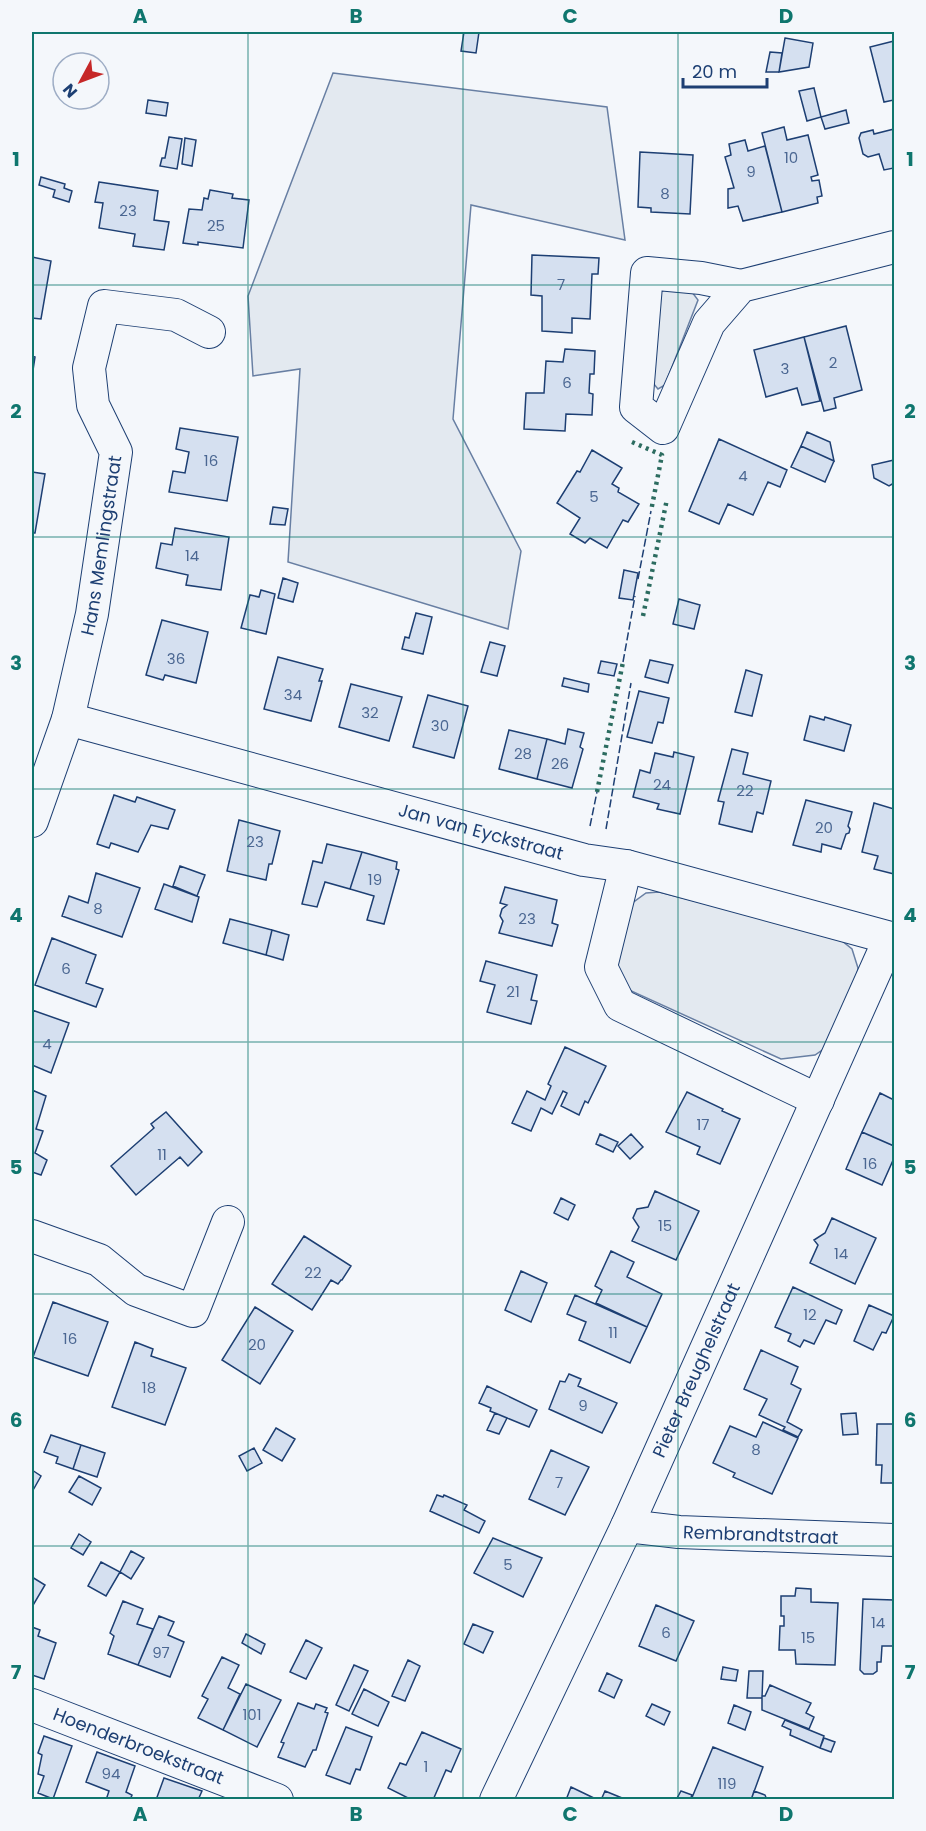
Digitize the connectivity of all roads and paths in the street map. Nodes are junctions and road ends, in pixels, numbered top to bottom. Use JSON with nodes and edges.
{"nodes":[{"id":1,"x":894,"y":247,"type":"edge"},
{"id":2,"x":741,"y":286,"type":"junction"},
{"id":3,"x":210,"y":332,"type":"dead end"},
{"id":4,"x":68,"y":719,"type":"junction"},
{"id":5,"x":32,"y":821,"type":"edge"},
{"id":6,"x":626,"y":867,"type":"junction"},
{"id":7,"x":892,"y":939,"type":"edge"},
{"id":8,"x":818,"y":1100,"type":"junction"},
{"id":9,"x":228,"y":1222,"type":"dead end"},
{"id":10,"x":32,"y":1236,"type":"edge"},
{"id":11,"x":627,"y":1526,"type":"junction"},
{"id":12,"x":894,"y":1540,"type":"edge"},
{"id":13,"x":32,"y":1706,"type":"edge"},
{"id":14,"x":277,"y":1800,"type":"edge"},
{"id":15,"x":496,"y":1800,"type":"edge"}],
"edges":[{"from":1,"to":2,"type":"street"},
{"from":2,"to":2,"type":"street"},
{"from":3,"to":4,"type":"street","name":"Hans Memlingstraat"},
{"from":4,"to":5,"type":"street","name":"Hans Memlingstraat"},
{"from":4,"to":6,"type":"street","name":"Jan van Eyckstraat"},
{"from":6,"to":7,"type":"street","name":"Jan van Eyckstraat"},
{"from":6,"to":8,"type":"street"},
{"from":7,"to":8,"type":"street","name":"Pieter Breughelstraat"},
{"from":8,"to":11,"type":"street","name":"Pieter Breughelstraat"},
{"from":9,"to":10,"type":"street"},
{"from":11,"to":12,"type":"street","name":"Rembrandtstraat"},
{"from":11,"to":15,"type":"street","name":"Pieter Breughelstraat"},
{"from":13,"to":14,"type":"street","name":"Hoenderbroekstraat"}]}
